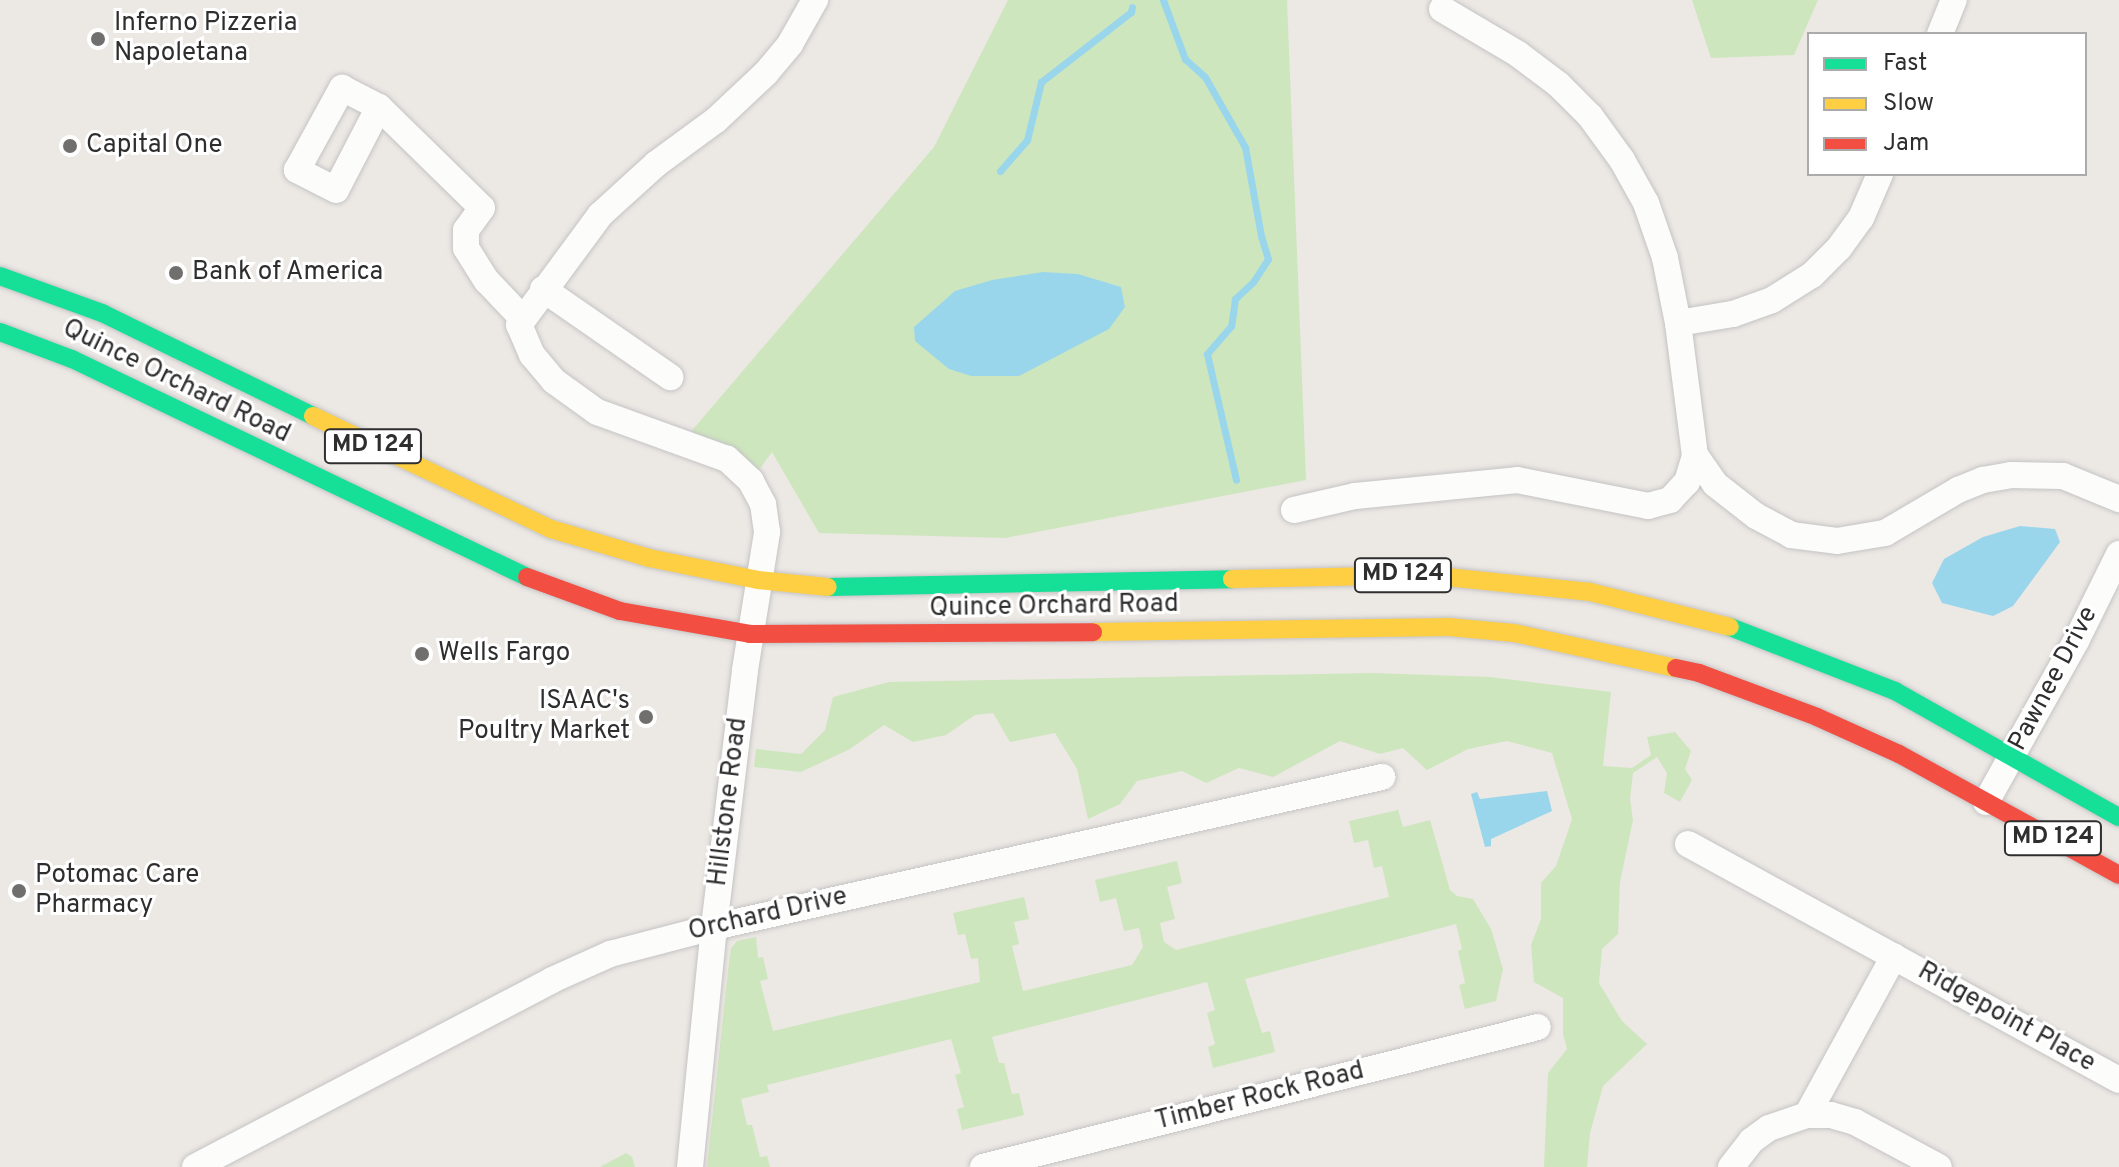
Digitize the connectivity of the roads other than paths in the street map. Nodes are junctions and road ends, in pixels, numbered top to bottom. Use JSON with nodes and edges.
{"nodes":[{"id":1,"x":815,"y":0,"type":"edge"},
{"id":2,"x":1954,"y":0,"type":"edge"},
{"id":3,"x":1442,"y":9,"type":"dead end"},
{"id":4,"x":1941,"y":32,"type":"edge"},
{"id":5,"x":379,"y":107,"type":"dead end"},
{"id":6,"x":1879,"y":176,"type":"edge"},
{"id":7,"x":28,"y":267,"type":"dead end"},
{"id":8,"x":0,"y":276,"type":"edge"},
{"id":9,"x":40,"y":288,"type":"junction"},
{"id":10,"x":543,"y":289,"type":"junction"},
{"id":11,"x":523,"y":319,"type":"junction"},
{"id":12,"x":1678,"y":323,"type":"junction"},
{"id":13,"x":0,"y":332,"type":"edge"},
{"id":14,"x":670,"y":377,"type":"dead end"},
{"id":15,"x":385,"y":452,"type":"junction"},
{"id":16,"x":351,"y":453,"type":"dead end"},
{"id":17,"x":1695,"y":455,"type":"junction"},
{"id":18,"x":321,"y":458,"type":"dead end"},
{"id":19,"x":298,"y":470,"type":"junction"},
{"id":20,"x":2119,"y":499,"type":"edge"},
{"id":21,"x":1294,"y":510,"type":"dead end"},
{"id":22,"x":2119,"y":554,"type":"edge"},
{"id":23,"x":758,"y":580,"type":"junction"},
{"id":24,"x":750,"y":634,"type":"junction"},
{"id":25,"x":2012,"y":758,"type":"junction"},
{"id":26,"x":1382,"y":777,"type":"dead end"},
{"id":27,"x":1986,"y":802,"type":"junction"},
{"id":28,"x":2119,"y":817,"type":"edge"},
{"id":29,"x":1688,"y":844,"type":"dead end"},
{"id":30,"x":2119,"y":875,"type":"edge"},
{"id":31,"x":714,"y":927,"type":"junction"},
{"id":32,"x":1894,"y":956,"type":"junction"},
{"id":33,"x":1538,"y":1027,"type":"dead end"},
{"id":34,"x":2119,"y":1080,"type":"edge"},
{"id":35,"x":1807,"y":1115,"type":"junction"},
{"id":36,"x":195,"y":1167,"type":"edge"},
{"id":37,"x":690,"y":1167,"type":"edge"},
{"id":38,"x":983,"y":1167,"type":"edge"},
{"id":39,"x":1731,"y":1167,"type":"edge"},
{"id":40,"x":1939,"y":1167,"type":"edge"}],
"edges":[{"from":1,"to":10,"type":"street"},
{"from":2,"to":4,"type":"street"},
{"from":3,"to":12,"type":"street"},
{"from":5,"to":11,"type":"street"},
{"from":6,"to":12,"type":"street"},
{"from":7,"to":9,"type":"main road"},
{"from":8,"to":9,"type":"main road","name":"Quince Orchard Road","number":"MD 124"},
{"from":9,"to":15,"type":"main road","name":"Quince Orchard Road","number":"MD 124"},
{"from":10,"to":11,"type":"street"},
{"from":10,"to":14,"type":"street"},
{"from":11,"to":23,"type":"street","name":"Hillstone Road"},
{"from":12,"to":17,"type":"street"},
{"from":13,"to":19,"type":"main road","name":"Quince Orchard Road","number":"MD 124"},
{"from":15,"to":16,"type":"main road"},
{"from":15,"to":23,"type":"main road","name":"Quince Orchard Road","number":"MD 124"},
{"from":17,"to":20,"type":"street"},
{"from":17,"to":21,"type":"street"},
{"from":18,"to":19,"type":"main road"},
{"from":19,"to":24,"type":"main road","name":"Quince Orchard Road","number":"MD 124"},
{"from":22,"to":25,"type":"street","name":"Pawnee Drive"},
{"from":23,"to":24,"type":"street","name":"Hillstone Road"},
{"from":23,"to":25,"type":"main road","name":"Quince Orchard Road","number":"MD 124"},
{"from":24,"to":27,"type":"main road","name":"Quince Orchard Road","number":"MD 124"},
{"from":24,"to":31,"type":"street","name":"Hillstone Road"},
{"from":25,"to":27,"type":"street","name":"Pawnee Drive"},
{"from":25,"to":28,"type":"main road","name":"Quince Orchard Road","number":"MD 124"},
{"from":26,"to":31,"type":"street","name":"Orchard Drive"},
{"from":27,"to":30,"type":"main road","name":"Quince Orchard Road","number":"MD 124"},
{"from":29,"to":32,"type":"street","name":"Ridgepoint Place"},
{"from":31,"to":36,"type":"street","name":"Orchard Drive"},
{"from":31,"to":37,"type":"street","name":"Hillstone Road"},
{"from":32,"to":34,"type":"street","name":"Ridgepoint Place"},
{"from":32,"to":35,"type":"street","name":"Ridgepoint Place"},
{"from":33,"to":38,"type":"street","name":"Timber Rock Road"},
{"from":35,"to":39,"type":"street"},
{"from":35,"to":40,"type":"street"}]}
